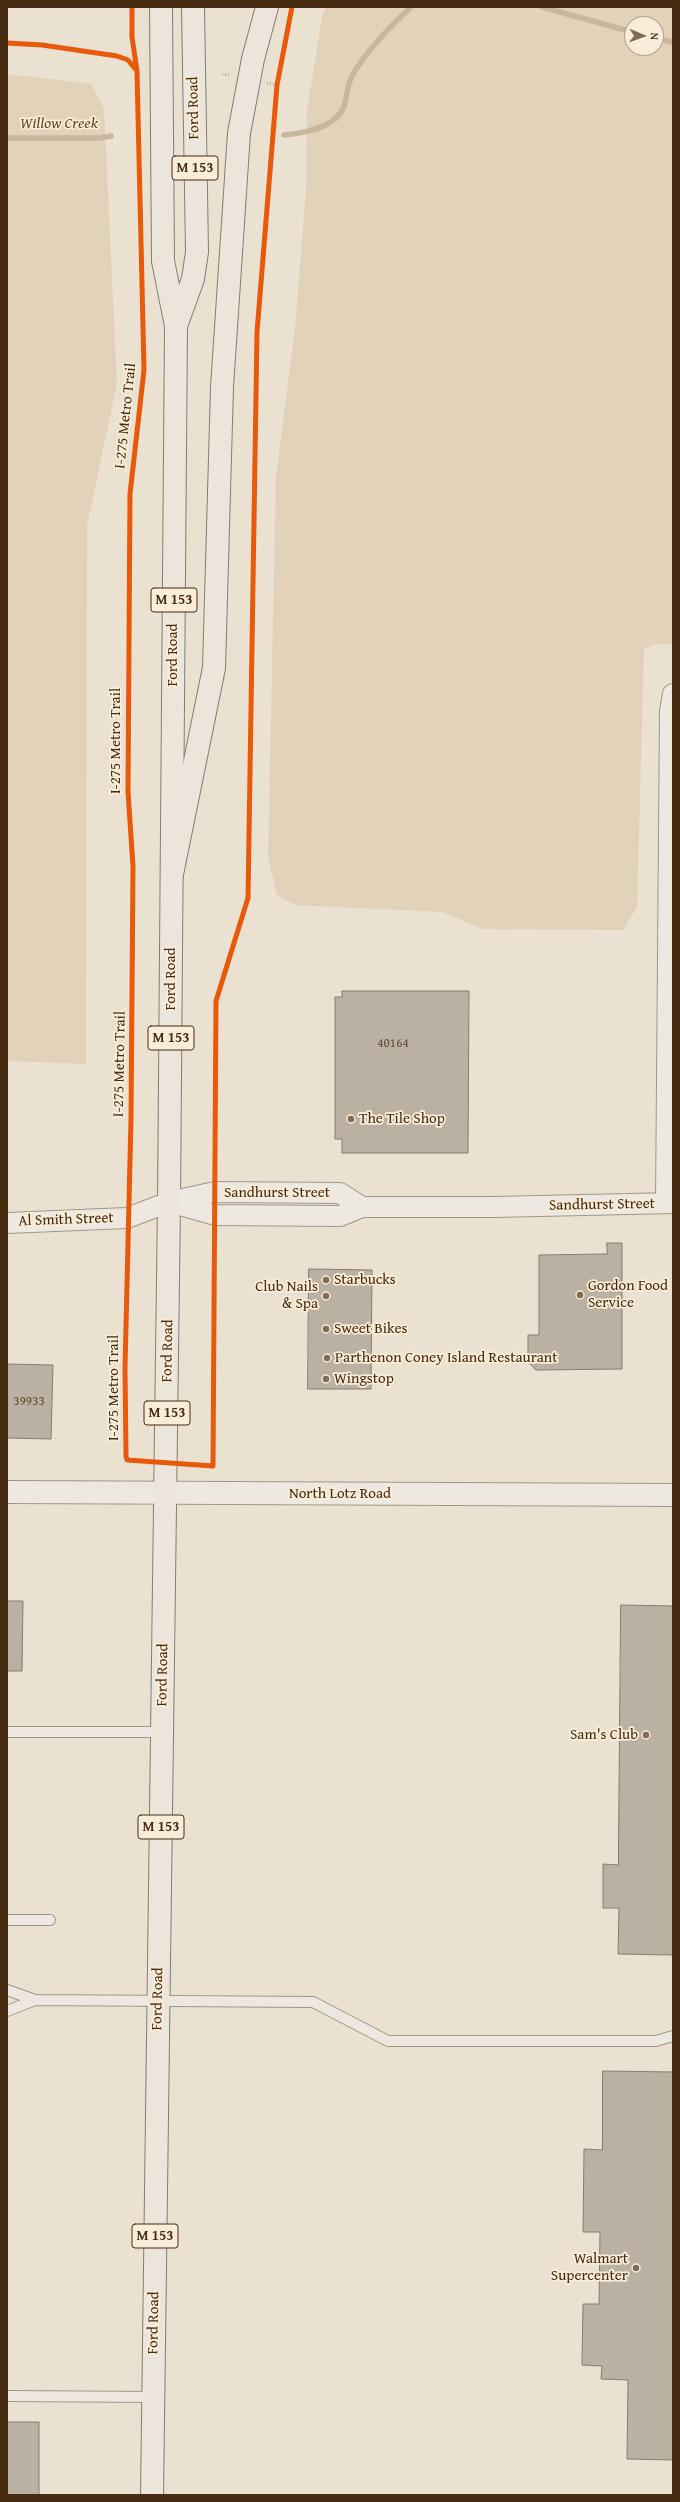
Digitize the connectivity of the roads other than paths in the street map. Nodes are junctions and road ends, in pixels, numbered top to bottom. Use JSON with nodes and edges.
{"nodes":[{"id":1,"x":161,"y":7,"type":"edge"},
{"id":2,"x":193,"y":7,"type":"edge"},
{"id":3,"x":267,"y":7,"type":"edge"},
{"id":4,"x":176,"y":326,"type":"junction"},
{"id":5,"x":673,"y":694,"type":"edge"},
{"id":6,"x":671,"y":813,"type":"edge"},
{"id":7,"x":172,"y":874,"type":"junction"},
{"id":8,"x":671,"y":909,"type":"edge"},
{"id":9,"x":670,"y":1151,"type":"edge"},
{"id":10,"x":169,"y":1202,"type":"junction"},
{"id":11,"x":670,"y":1203,"type":"edge"},
{"id":12,"x":7,"y":1223,"type":"edge"},
{"id":13,"x":7,"y":1492,"type":"edge"},
{"id":14,"x":165,"y":1493,"type":"junction"},
{"id":15,"x":673,"y":1495,"type":"edge"},
{"id":16,"x":7,"y":1732,"type":"edge"},
{"id":17,"x":162,"y":1732,"type":"junction"},
{"id":18,"x":7,"y":1920,"type":"edge"},
{"id":19,"x":50,"y":1920,"type":"dead end"},
{"id":20,"x":7,"y":1990,"type":"edge"},
{"id":21,"x":35,"y":2000,"type":"junction"},
{"id":22,"x":158,"y":2001,"type":"junction"},
{"id":23,"x":7,"y":2011,"type":"edge"},
{"id":24,"x":673,"y":2036,"type":"edge"},
{"id":25,"x":7,"y":2396,"type":"edge"},
{"id":26,"x":154,"y":2397,"type":"junction"},
{"id":27,"x":152,"y":2495,"type":"edge"}],
"edges":[{"from":1,"to":4,"type":"main road","name":"Ford Road","number":"M 153"},
{"from":2,"to":4,"type":"main road","name":"Ford Road","number":"M 153"},
{"from":3,"to":7,"type":"main road"},
{"from":4,"to":7,"type":"main road","name":"Ford Road","number":"M 153"},
{"from":5,"to":6,"type":"street"},
{"from":6,"to":8,"type":"street"},
{"from":7,"to":10,"type":"main road","name":"Ford Road","number":"M 153"},
{"from":8,"to":9,"type":"street"},
{"from":9,"to":11,"type":"street"},
{"from":10,"to":11,"type":"street","name":"Sandhurst Street"},
{"from":10,"to":12,"type":"street","name":"Al Smith Street"},
{"from":10,"to":14,"type":"main road","name":"Ford Road","number":"M 153"},
{"from":13,"to":14,"type":"street","name":"North Lotz Road"},
{"from":14,"to":15,"type":"street","name":"North Lotz Road"},
{"from":14,"to":17,"type":"main road","name":"Ford Road","number":"M 153"},
{"from":16,"to":17,"type":"lane"},
{"from":17,"to":22,"type":"main road","name":"Ford Road","number":"M 153"},
{"from":18,"to":19,"type":"lane"},
{"from":20,"to":21,"type":"lane"},
{"from":21,"to":22,"type":"lane"},
{"from":21,"to":23,"type":"lane"},
{"from":22,"to":24,"type":"lane"},
{"from":22,"to":26,"type":"main road","name":"Ford Road","number":"M 153"},
{"from":25,"to":26,"type":"lane"},
{"from":26,"to":27,"type":"main road","name":"Ford Road","number":"M 153"}]}
